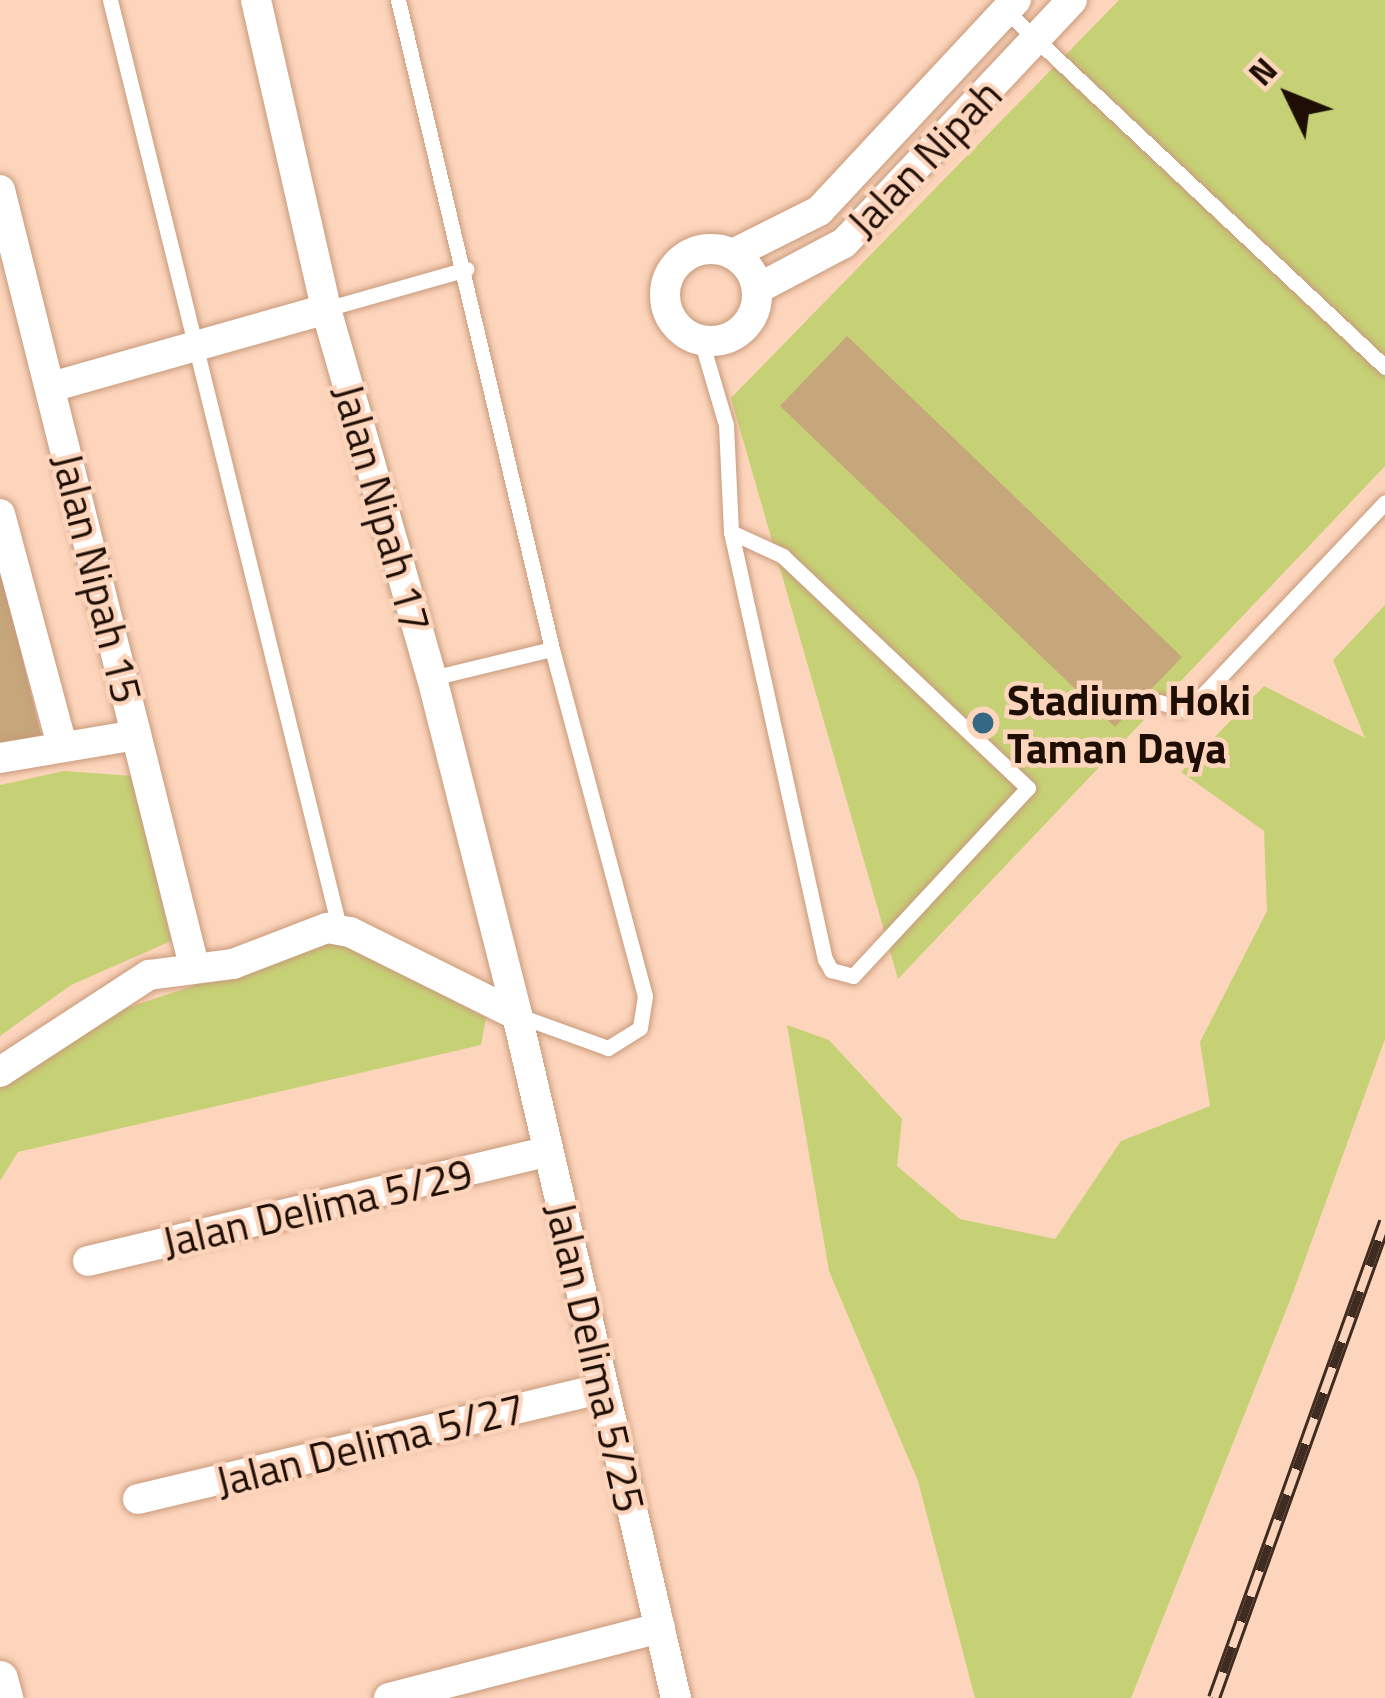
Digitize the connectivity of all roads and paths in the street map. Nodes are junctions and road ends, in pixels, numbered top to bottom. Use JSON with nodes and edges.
{"nodes":[{"id":1,"x":110,"y":0,"type":"edge"},
{"id":2,"x":256,"y":0,"type":"edge"},
{"id":3,"x":398,"y":0,"type":"edge"},
{"id":4,"x":1072,"y":0,"type":"edge"},
{"id":5,"x":1011,"y":6,"type":"edge"},
{"id":6,"x":1036,"y":41,"type":"junction"},
{"id":7,"x":0,"y":190,"type":"edge"},
{"id":8,"x":733,"y":254,"type":"junction"},
{"id":9,"x":466,"y":269,"type":"junction"},
{"id":10,"x":757,"y":289,"type":"junction"},
{"id":11,"x":326,"y":309,"type":"junction"},
{"id":12,"x":700,"y":340,"type":"junction"},
{"id":13,"x":196,"y":346,"type":"junction"},
{"id":14,"x":1385,"y":368,"type":"edge"},
{"id":15,"x":51,"y":387,"type":"junction"},
{"id":16,"x":1385,"y":502,"type":"edge"},
{"id":17,"x":0,"y":514,"type":"edge"},
{"id":18,"x":731,"y":532,"type":"junction"},
{"id":19,"x":552,"y":649,"type":"junction"},
{"id":20,"x":432,"y":679,"type":"junction"},
{"id":21,"x":1160,"y":702,"type":"dead end"},
{"id":22,"x":136,"y":735,"type":"junction"},
{"id":23,"x":62,"y":745,"type":"junction"},
{"id":24,"x":0,"y":758,"type":"edge"},
{"id":25,"x":340,"y":927,"type":"junction"},
{"id":26,"x":194,"y":966,"type":"junction"},
{"id":27,"x":517,"y":1016,"type":"junction"},
{"id":28,"x":0,"y":1072,"type":"edge"},
{"id":29,"x":547,"y":1152,"type":"junction"},
{"id":30,"x":88,"y":1261,"type":"dead end"},
{"id":31,"x":603,"y":1388,"type":"junction"},
{"id":32,"x":138,"y":1499,"type":"dead end"},
{"id":33,"x":660,"y":1628,"type":"junction"},
{"id":34,"x":0,"y":1679,"type":"edge"},
{"id":35,"x":5,"y":1698,"type":"edge"},
{"id":36,"x":389,"y":1698,"type":"edge"},
{"id":37,"x":676,"y":1698,"type":"edge"}],
"edges":[{"from":1,"to":13,"type":"lane"},
{"from":2,"to":11,"type":"street","name":"Jalan Nipah 17"},
{"from":3,"to":9,"type":"lane"},
{"from":4,"to":6,"type":"street","name":"Jalan Nipah"},
{"from":5,"to":6,"type":"lane"},
{"from":5,"to":8,"type":"street","name":"Jalan Nipah"},
{"from":6,"to":10,"type":"street","name":"Jalan Nipah"},
{"from":6,"to":14,"type":"lane"},
{"from":7,"to":15,"type":"street","name":"Jalan Nipah 15"},
{"from":8,"to":10,"type":"street"},
{"from":8,"to":12,"type":"street"},
{"from":9,"to":11,"type":"lane"},
{"from":9,"to":19,"type":"lane"},
{"from":10,"to":12,"type":"street"},
{"from":11,"to":13,"type":"street"},
{"from":11,"to":20,"type":"street","name":"Jalan Nipah 17"},
{"from":12,"to":18,"type":"lane"},
{"from":13,"to":15,"type":"street"},
{"from":13,"to":25,"type":"lane"},
{"from":15,"to":22,"type":"street","name":"Jalan Nipah 15"},
{"from":16,"to":21,"type":"lane"},
{"from":17,"to":23,"type":"street"},
{"from":18,"to":18,"type":"lane"},
{"from":19,"to":20,"type":"lane"},
{"from":19,"to":27,"type":"lane"},
{"from":20,"to":27,"type":"street","name":"Jalan Nipah 17"},
{"from":22,"to":23,"type":"street"},
{"from":22,"to":26,"type":"street","name":"Jalan Nipah 15"},
{"from":23,"to":24,"type":"street"},
{"from":25,"to":26,"type":"street"},
{"from":25,"to":27,"type":"street"},
{"from":26,"to":28,"type":"street"},
{"from":27,"to":29,"type":"street","name":"Jalan Delima 5/25"},
{"from":29,"to":30,"type":"street","name":"Jalan Delima 5/29"},
{"from":29,"to":31,"type":"street","name":"Jalan Delima 5/25"},
{"from":31,"to":32,"type":"street","name":"Jalan Delima 5/27"},
{"from":31,"to":33,"type":"street","name":"Jalan Delima 5/25"},
{"from":33,"to":36,"type":"street"},
{"from":33,"to":37,"type":"street","name":"Jalan Delima 5/25"},
{"from":34,"to":35,"type":"street"}]}
